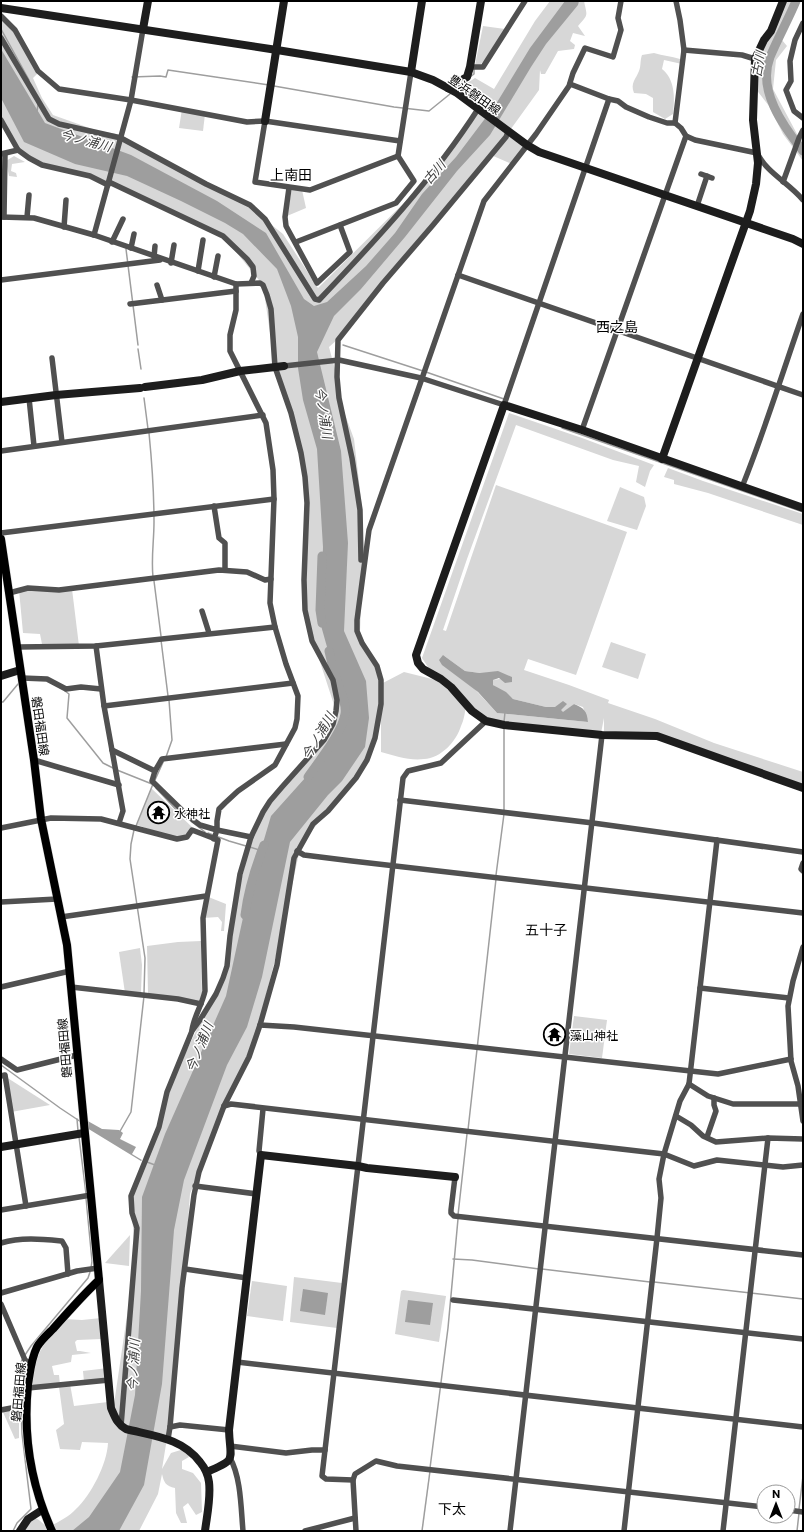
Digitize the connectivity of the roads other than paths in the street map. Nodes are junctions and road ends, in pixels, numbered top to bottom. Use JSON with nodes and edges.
{"nodes":[{"id":1,"x":148,"y":1,"type":"edge"},
{"id":2,"x":284,"y":1,"type":"edge"},
{"id":3,"x":422,"y":1,"type":"edge"},
{"id":4,"x":481,"y":1,"type":"edge"},
{"id":5,"x":525,"y":1,"type":"edge"},
{"id":6,"x":621,"y":1,"type":"edge"},
{"id":7,"x":676,"y":1,"type":"edge"},
{"id":8,"x":783,"y":1,"type":"edge"},
{"id":9,"x":6,"y":6,"type":"edge"},
{"id":10,"x":1,"y":16,"type":"edge"},
{"id":11,"x":803,"y":23,"type":"edge"},
{"id":12,"x":143,"y":30,"type":"junction"},
{"id":13,"x":1,"y":38,"type":"edge"},
{"id":14,"x":277,"y":50,"type":"junction"},
{"id":15,"x":684,"y":50,"type":"junction"},
{"id":16,"x":755,"y":59,"type":"junction"},
{"id":17,"x":470,"y":67,"type":"junction"},
{"id":18,"x":411,"y":72,"type":"junction"},
{"id":19,"x":570,"y":84,"type":"junction"},
{"id":20,"x":452,"y":90,"type":"junction"},
{"id":21,"x":609,"y":99,"type":"junction"},
{"id":22,"x":131,"y":100,"type":"junction"},
{"id":23,"x":478,"y":109,"type":"junction"},
{"id":24,"x":803,"y":118,"type":"edge"},
{"id":25,"x":1,"y":120,"type":"edge"},
{"id":26,"x":265,"y":121,"type":"junction"},
{"id":27,"x":675,"y":123,"type":"junction"},
{"id":28,"x":803,"y":130,"type":"edge"},
{"id":29,"x":508,"y":132,"type":"junction"},
{"id":30,"x":686,"y":136,"type":"junction"},
{"id":31,"x":120,"y":141,"type":"junction"},
{"id":32,"x":400,"y":141,"type":"junction"},
{"id":33,"x":527,"y":145,"type":"junction"},
{"id":34,"x":18,"y":150,"type":"junction"},
{"id":35,"x":757,"y":153,"type":"junction"},
{"id":36,"x":3,"y":154,"type":"edge"},
{"id":37,"x":398,"y":156,"type":"junction"},
{"id":38,"x":586,"y":167,"type":"junction"},
{"id":39,"x":707,"y":176,"type":"dead end"},
{"id":40,"x":109,"y":182,"type":"junction"},
{"id":41,"x":783,"y":182,"type":"junction"},
{"id":42,"x":290,"y":188,"type":"junction"},
{"id":43,"x":29,"y":195,"type":"dead end"},
{"id":44,"x":666,"y":195,"type":"junction"},
{"id":45,"x":66,"y":200,"type":"dead end"},
{"id":46,"x":803,"y":200,"type":"edge"},
{"id":47,"x":697,"y":206,"type":"junction"},
{"id":48,"x":3,"y":217,"type":"edge"},
{"id":49,"x":26,"y":217,"type":"junction"},
{"id":50,"x":123,"y":219,"type":"dead end"},
{"id":51,"x":745,"y":223,"type":"junction"},
{"id":52,"x":340,"y":225,"type":"junction"},
{"id":53,"x":64,"y":226,"type":"junction"},
{"id":54,"x":134,"y":234,"type":"dead end"},
{"id":55,"x":94,"y":235,"type":"junction"},
{"id":56,"x":203,"y":240,"type":"dead end"},
{"id":57,"x":112,"y":242,"type":"junction"},
{"id":58,"x":296,"y":242,"type":"junction"},
{"id":59,"x":803,"y":244,"type":"edge"},
{"id":60,"x":174,"y":245,"type":"dead end"},
{"id":61,"x":155,"y":246,"type":"dead end"},
{"id":62,"x":131,"y":248,"type":"junction"},
{"id":63,"x":154,"y":256,"type":"junction"},
{"id":64,"x":218,"y":256,"type":"dead end"},
{"id":65,"x":163,"y":260,"type":"junction"},
{"id":66,"x":171,"y":262,"type":"junction"},
{"id":67,"x":198,"y":271,"type":"junction"},
{"id":68,"x":458,"y":274,"type":"junction"},
{"id":69,"x":214,"y":276,"type":"junction"},
{"id":70,"x":1,"y":280,"type":"edge"},
{"id":71,"x":251,"y":283,"type":"junction"},
{"id":72,"x":236,"y":284,"type":"junction"},
{"id":73,"x":157,"y":285,"type":"dead end"},
{"id":74,"x":236,"y":291,"type":"junction"},
{"id":75,"x":162,"y":300,"type":"junction"},
{"id":76,"x":538,"y":302,"type":"junction"},
{"id":77,"x":132,"y":304,"type":"dead end"},
{"id":78,"x":803,"y":314,"type":"edge"},
{"id":79,"x":618,"y":330,"type":"junction"},
{"id":80,"x":52,"y":358,"type":"dead end"},
{"id":81,"x":698,"y":358,"type":"junction"},
{"id":82,"x":339,"y":360,"type":"junction"},
{"id":83,"x":280,"y":367,"type":"junction"},
{"id":84,"x":240,"y":371,"type":"junction"},
{"id":85,"x":421,"y":378,"type":"junction"},
{"id":86,"x":777,"y":386,"type":"junction"},
{"id":87,"x":56,"y":395,"type":"junction"},
{"id":88,"x":803,"y":395,"type":"edge"},
{"id":89,"x":29,"y":398,"type":"junction"},
{"id":90,"x":1,"y":402,"type":"edge"},
{"id":91,"x":504,"y":405,"type":"junction"},
{"id":92,"x":263,"y":415,"type":"junction"},
{"id":93,"x":582,"y":430,"type":"junction"},
{"id":94,"x":62,"y":442,"type":"junction"},
{"id":95,"x":34,"y":446,"type":"junction"},
{"id":96,"x":1,"y":451,"type":"edge"},
{"id":97,"x":662,"y":458,"type":"junction"},
{"id":98,"x":742,"y":486,"type":"junction"},
{"id":99,"x":274,"y":499,"type":"junction"},
{"id":100,"x":214,"y":506,"type":"junction"},
{"id":101,"x":803,"y":508,"type":"edge"},
{"id":102,"x":1,"y":533,"type":"edge"},
{"id":103,"x":1,"y":539,"type":"edge"},
{"id":104,"x":225,"y":570,"type":"junction"},
{"id":105,"x":362,"y":575,"type":"junction"},
{"id":106,"x":271,"y":579,"type":"junction"},
{"id":107,"x":9,"y":593,"type":"junction"},
{"id":108,"x":202,"y":611,"type":"dead end"},
{"id":109,"x":275,"y":627,"type":"junction"},
{"id":110,"x":209,"y":633,"type":"junction"},
{"id":111,"x":96,"y":646,"type":"junction"},
{"id":112,"x":18,"y":647,"type":"junction"},
{"id":113,"x":21,"y":674,"type":"junction"},
{"id":114,"x":1,"y":676,"type":"edge"},
{"id":115,"x":293,"y":683,"type":"junction"},
{"id":116,"x":101,"y":689,"type":"junction"},
{"id":117,"x":104,"y":706,"type":"junction"},
{"id":118,"x":486,"y":721,"type":"junction"},
{"id":119,"x":602,"y":735,"type":"junction"},
{"id":120,"x":286,"y":744,"type":"junction"},
{"id":121,"x":112,"y":750,"type":"junction"},
{"id":122,"x":34,"y":760,"type":"junction"},
{"id":123,"x":155,"y":771,"type":"junction"},
{"id":124,"x":118,"y":785,"type":"junction"},
{"id":125,"x":803,"y":788,"type":"edge"},
{"id":126,"x":400,"y":800,"type":"junction"},
{"id":127,"x":41,"y":819,"type":"junction"},
{"id":128,"x":119,"y":823,"type":"junction"},
{"id":129,"x":593,"y":823,"type":"junction"},
{"id":130,"x":1,"y":828,"type":"edge"},
{"id":131,"x":217,"y":830,"type":"junction"},
{"id":132,"x":251,"y":837,"type":"junction"},
{"id":133,"x":214,"y":839,"type":"junction"},
{"id":134,"x":717,"y":840,"type":"junction"},
{"id":135,"x":297,"y":851,"type":"junction"},
{"id":136,"x":803,"y":852,"type":"edge"},
{"id":137,"x":803,"y":863,"type":"edge"},
{"id":138,"x":392,"y":865,"type":"junction"},
{"id":139,"x":803,"y":871,"type":"edge"},
{"id":140,"x":585,"y":888,"type":"junction"},
{"id":141,"x":206,"y":896,"type":"junction"},
{"id":142,"x":57,"y":899,"type":"junction"},
{"id":143,"x":1,"y":902,"type":"edge"},
{"id":144,"x":710,"y":902,"type":"junction"},
{"id":145,"x":803,"y":913,"type":"edge"},
{"id":146,"x":61,"y":917,"type":"junction"},
{"id":147,"x":803,"y":947,"type":"edge"},
{"id":148,"x":70,"y":971,"type":"junction"},
{"id":149,"x":70,"y":987,"type":"junction"},
{"id":150,"x":1,"y":988,"type":"edge"},
{"id":151,"x":700,"y":988,"type":"junction"},
{"id":152,"x":789,"y":998,"type":"junction"},
{"id":153,"x":201,"y":1004,"type":"junction"},
{"id":154,"x":260,"y":1025,"type":"junction"},
{"id":155,"x":192,"y":1031,"type":"junction"},
{"id":156,"x":373,"y":1036,"type":"junction"},
{"id":157,"x":77,"y":1055,"type":"junction"},
{"id":158,"x":566,"y":1058,"type":"junction"},
{"id":159,"x":1,"y":1059,"type":"edge"},
{"id":160,"x":791,"y":1059,"type":"junction"},
{"id":161,"x":690,"y":1072,"type":"junction"},
{"id":162,"x":1,"y":1076,"type":"edge"},
{"id":163,"x":689,"y":1084,"type":"junction"},
{"id":164,"x":800,"y":1086,"type":"edge"},
{"id":165,"x":714,"y":1098,"type":"junction"},
{"id":166,"x":800,"y":1104,"type":"junction"},
{"id":167,"x":224,"y":1106,"type":"junction"},
{"id":168,"x":263,"y":1109,"type":"junction"},
{"id":169,"x":676,"y":1116,"type":"junction"},
{"id":170,"x":363,"y":1120,"type":"junction"},
{"id":171,"x":803,"y":1121,"type":"edge"},
{"id":172,"x":84,"y":1125,"type":"junction"},
{"id":173,"x":707,"y":1137,"type":"junction"},
{"id":174,"x":768,"y":1138,"type":"junction"},
{"id":175,"x":803,"y":1139,"type":"edge"},
{"id":176,"x":556,"y":1142,"type":"junction"},
{"id":177,"x":16,"y":1144,"type":"junction"},
{"id":178,"x":1,"y":1147,"type":"edge"},
{"id":179,"x":664,"y":1154,"type":"junction"},
{"id":180,"x":261,"y":1155,"type":"junction"},
{"id":181,"x":803,"y":1165,"type":"edge"},
{"id":182,"x":358,"y":1166,"type":"junction"},
{"id":183,"x":765,"y":1166,"type":"junction"},
{"id":184,"x":455,"y":1177,"type":"joint"},
{"id":185,"x":195,"y":1186,"type":"junction"},
{"id":186,"x":256,"y":1194,"type":"junction"},
{"id":187,"x":91,"y":1195,"type":"junction"},
{"id":188,"x":26,"y":1206,"type":"junction"},
{"id":189,"x":1,"y":1210,"type":"edge"},
{"id":190,"x":546,"y":1226,"type":"junction"},
{"id":191,"x":657,"y":1238,"type":"junction"},
{"id":192,"x":1,"y":1243,"type":"edge"},
{"id":193,"x":756,"y":1250,"type":"junction"},
{"id":194,"x":803,"y":1255,"type":"edge"},
{"id":195,"x":98,"y":1268,"type":"junction"},
{"id":196,"x":185,"y":1269,"type":"junction"},
{"id":197,"x":68,"y":1274,"type":"junction"},
{"id":198,"x":247,"y":1278,"type":"junction"},
{"id":199,"x":99,"y":1280,"type":"junction"},
{"id":200,"x":1,"y":1293,"type":"edge"},
{"id":201,"x":453,"y":1300,"type":"dead end"},
{"id":202,"x":1,"y":1304,"type":"edge"},
{"id":203,"x":536,"y":1309,"type":"junction"},
{"id":204,"x":648,"y":1321,"type":"junction"},
{"id":205,"x":9,"y":1323,"type":"junction"},
{"id":206,"x":1,"y":1324,"type":"edge"},
{"id":207,"x":746,"y":1332,"type":"junction"},
{"id":208,"x":803,"y":1339,"type":"edge"},
{"id":209,"x":237,"y":1362,"type":"junction"},
{"id":210,"x":31,"y":1364,"type":"junction"},
{"id":211,"x":334,"y":1373,"type":"junction"},
{"id":212,"x":109,"y":1380,"type":"junction"},
{"id":213,"x":28,"y":1388,"type":"junction"},
{"id":214,"x":527,"y":1395,"type":"junction"},
{"id":215,"x":27,"y":1405,"type":"junction"},
{"id":216,"x":638,"y":1408,"type":"junction"},
{"id":217,"x":1,"y":1410,"type":"edge"},
{"id":218,"x":736,"y":1419,"type":"junction"},
{"id":219,"x":170,"y":1427,"type":"junction"},
{"id":220,"x":803,"y":1427,"type":"edge"},
{"id":221,"x":124,"y":1428,"type":"junction"},
{"id":222,"x":229,"y":1430,"type":"junction"},
{"id":223,"x":168,"y":1439,"type":"junction"},
{"id":224,"x":230,"y":1446,"type":"junction"},
{"id":225,"x":325,"y":1450,"type":"junction"},
{"id":226,"x":230,"y":1458,"type":"junction"},
{"id":227,"x":207,"y":1472,"type":"junction"},
{"id":228,"x":516,"y":1479,"type":"junction"},
{"id":229,"x":353,"y":1480,"type":"junction"},
{"id":230,"x":629,"y":1492,"type":"junction"},
{"id":231,"x":727,"y":1503,"type":"junction"},
{"id":232,"x":756,"y":1506,"type":"edge"},
{"id":233,"x":42,"y":1510,"type":"junction"},
{"id":234,"x":355,"y":1518,"type":"junction"},
{"id":235,"x":20,"y":1531,"type":"edge"},
{"id":236,"x":52,"y":1531,"type":"edge"},
{"id":237,"x":205,"y":1531,"type":"edge"},
{"id":238,"x":243,"y":1531,"type":"edge"},
{"id":239,"x":305,"y":1531,"type":"edge"},
{"id":240,"x":356,"y":1531,"type":"edge"},
{"id":241,"x":510,"y":1531,"type":"edge"},
{"id":242,"x":624,"y":1531,"type":"edge"},
{"id":243,"x":723,"y":1531,"type":"edge"}],
"edges":[{"from":1,"to":12,"type":"street"},
{"from":2,"to":14,"type":"street"},
{"from":3,"to":18,"type":"street"},
{"from":4,"to":17,"type":"street"},
{"from":5,"to":17,"type":"street"},
{"from":6,"to":19,"type":"street"},
{"from":7,"to":15,"type":"street"},
{"from":8,"to":16,"type":"street"},
{"from":9,"to":12,"type":"street","name":"豊浜磐田線"},
{"from":10,"to":22,"type":"street"},
{"from":11,"to":24,"type":"street"},
{"from":12,"to":14,"type":"street","name":"豊浜磐田線"},
{"from":12,"to":22,"type":"street"},
{"from":13,"to":31,"type":"street"},
{"from":14,"to":18,"type":"street","name":"豊浜磐田線"},
{"from":14,"to":26,"type":"street"},
{"from":15,"to":16,"type":"street"},
{"from":15,"to":27,"type":"street"},
{"from":16,"to":35,"type":"street"},
{"from":17,"to":20,"type":"street"},
{"from":18,"to":20,"type":"street","name":"豊浜磐田線"},
{"from":18,"to":32,"type":"street"},
{"from":19,"to":21,"type":"street"},
{"from":19,"to":33,"type":"street"},
{"from":20,"to":23,"type":"street","name":"豊浜磐田線"},
{"from":21,"to":27,"type":"street"},
{"from":21,"to":38,"type":"street"},
{"from":22,"to":26,"type":"street"},
{"from":22,"to":31,"type":"street"},
{"from":23,"to":29,"type":"street","name":"豊浜磐田線"},
{"from":23,"to":31,"type":"street"},
{"from":25,"to":34,"type":"street"},
{"from":26,"to":32,"type":"street"},
{"from":26,"to":42,"type":"street"},
{"from":27,"to":30,"type":"street"},
{"from":28,"to":41,"type":"street"},
{"from":29,"to":33,"type":"street","name":"豊浜磐田線"},
{"from":29,"to":82,"type":"street"},
{"from":30,"to":35,"type":"street"},
{"from":30,"to":44,"type":"street"},
{"from":31,"to":40,"type":"street"},
{"from":32,"to":37,"type":"street"},
{"from":33,"to":38,"type":"street","name":"豊浜磐田線"},
{"from":33,"to":68,"type":"street"},
{"from":34,"to":36,"type":"street"},
{"from":34,"to":40,"type":"street"},
{"from":35,"to":41,"type":"street"},
{"from":35,"to":51,"type":"street"},
{"from":36,"to":48,"type":"street"},
{"from":37,"to":42,"type":"street"},
{"from":37,"to":52,"type":"street"},
{"from":38,"to":44,"type":"street","name":"豊浜磐田線"},
{"from":38,"to":76,"type":"street"},
{"from":39,"to":47,"type":"street"},
{"from":40,"to":55,"type":"street"},
{"from":40,"to":71,"type":"street"},
{"from":41,"to":46,"type":"street"},
{"from":42,"to":58,"type":"street"},
{"from":43,"to":49,"type":"street"},
{"from":44,"to":47,"type":"street","name":"豊浜磐田線"},
{"from":44,"to":79,"type":"street"},
{"from":45,"to":53,"type":"street"},
{"from":47,"to":51,"type":"street","name":"豊浜磐田線"},
{"from":48,"to":49,"type":"street"},
{"from":49,"to":53,"type":"street"},
{"from":50,"to":57,"type":"street"},
{"from":51,"to":59,"type":"street","name":"豊浜磐田線"},
{"from":51,"to":81,"type":"street"},
{"from":52,"to":58,"type":"street"},
{"from":52,"to":58,"type":"street"},
{"from":53,"to":55,"type":"street"},
{"from":54,"to":62,"type":"street"},
{"from":55,"to":57,"type":"street"},
{"from":56,"to":67,"type":"street"},
{"from":57,"to":62,"type":"street"},
{"from":60,"to":66,"type":"street"},
{"from":61,"to":63,"type":"street"},
{"from":62,"to":63,"type":"street"},
{"from":63,"to":65,"type":"street"},
{"from":64,"to":69,"type":"street"},
{"from":65,"to":66,"type":"street"},
{"from":65,"to":70,"type":"street"},
{"from":66,"to":67,"type":"street"},
{"from":67,"to":69,"type":"street"},
{"from":68,"to":76,"type":"street"},
{"from":68,"to":85,"type":"street"},
{"from":69,"to":72,"type":"street"},
{"from":71,"to":72,"type":"street"},
{"from":71,"to":83,"type":"street"},
{"from":72,"to":74,"type":"street"},
{"from":73,"to":75,"type":"street"},
{"from":74,"to":75,"type":"street"},
{"from":74,"to":84,"type":"street"},
{"from":75,"to":77,"type":"street"},
{"from":76,"to":79,"type":"street"},
{"from":76,"to":91,"type":"street"},
{"from":78,"to":86,"type":"street"},
{"from":79,"to":81,"type":"street"},
{"from":79,"to":93,"type":"street"},
{"from":80,"to":87,"type":"street"},
{"from":81,"to":86,"type":"street"},
{"from":81,"to":97,"type":"street"},
{"from":82,"to":83,"type":"street"},
{"from":82,"to":85,"type":"street"},
{"from":82,"to":105,"type":"street"},
{"from":83,"to":84,"type":"street"},
{"from":83,"to":132,"type":"street"},
{"from":84,"to":87,"type":"street"},
{"from":84,"to":92,"type":"street"},
{"from":85,"to":91,"type":"street"},
{"from":85,"to":105,"type":"street"},
{"from":86,"to":88,"type":"street"},
{"from":86,"to":98,"type":"street"},
{"from":87,"to":89,"type":"street"},
{"from":87,"to":94,"type":"street"},
{"from":89,"to":90,"type":"street"},
{"from":89,"to":95,"type":"street"},
{"from":91,"to":93,"type":"street"},
{"from":91,"to":118,"type":"street"},
{"from":92,"to":94,"type":"street"},
{"from":92,"to":99,"type":"street"},
{"from":93,"to":97,"type":"street"},
{"from":94,"to":95,"type":"street"},
{"from":95,"to":96,"type":"street"},
{"from":97,"to":98,"type":"street"},
{"from":98,"to":101,"type":"street"},
{"from":99,"to":100,"type":"street"},
{"from":99,"to":106,"type":"street"},
{"from":100,"to":102,"type":"street"},
{"from":100,"to":104,"type":"street"},
{"from":103,"to":107,"type":"main road","name":"磐田福田線"},
{"from":104,"to":106,"type":"street"},
{"from":104,"to":107,"type":"street"},
{"from":105,"to":135,"type":"street"},
{"from":106,"to":109,"type":"street"},
{"from":107,"to":112,"type":"main road","name":"磐田福田線"},
{"from":108,"to":110,"type":"street"},
{"from":109,"to":110,"type":"street"},
{"from":109,"to":115,"type":"street"},
{"from":110,"to":111,"type":"street"},
{"from":111,"to":112,"type":"street"},
{"from":111,"to":116,"type":"street"},
{"from":112,"to":113,"type":"main road","name":"磐田福田線"},
{"from":113,"to":114,"type":"street"},
{"from":113,"to":116,"type":"street"},
{"from":113,"to":122,"type":"main road","name":"磐田福田線"},
{"from":115,"to":117,"type":"street"},
{"from":115,"to":120,"type":"street"},
{"from":116,"to":117,"type":"street"},
{"from":117,"to":121,"type":"street"},
{"from":118,"to":119,"type":"street"},
{"from":118,"to":126,"type":"street"},
{"from":119,"to":125,"type":"street"},
{"from":119,"to":129,"type":"street"},
{"from":120,"to":123,"type":"street"},
{"from":120,"to":131,"type":"street"},
{"from":121,"to":123,"type":"street"},
{"from":121,"to":124,"type":"street"},
{"from":122,"to":124,"type":"street"},
{"from":122,"to":127,"type":"main road","name":"磐田福田線"},
{"from":123,"to":131,"type":"street"},
{"from":124,"to":128,"type":"street"},
{"from":126,"to":129,"type":"street"},
{"from":126,"to":138,"type":"street"},
{"from":127,"to":128,"type":"street"},
{"from":127,"to":130,"type":"street"},
{"from":127,"to":142,"type":"main road","name":"磐田福田線"},
{"from":128,"to":133,"type":"street"},
{"from":129,"to":134,"type":"street"},
{"from":129,"to":140,"type":"street"},
{"from":131,"to":132,"type":"street"},
{"from":131,"to":133,"type":"street"},
{"from":132,"to":155,"type":"street"},
{"from":133,"to":141,"type":"street"},
{"from":134,"to":136,"type":"street"},
{"from":134,"to":144,"type":"street"},
{"from":135,"to":138,"type":"street"},
{"from":135,"to":154,"type":"street"},
{"from":137,"to":139,"type":"street"},
{"from":138,"to":140,"type":"street"},
{"from":138,"to":156,"type":"street"},
{"from":140,"to":144,"type":"street"},
{"from":140,"to":158,"type":"street"},
{"from":141,"to":146,"type":"street"},
{"from":141,"to":153,"type":"street"},
{"from":142,"to":143,"type":"street"},
{"from":142,"to":146,"type":"main road","name":"磐田福田線"},
{"from":144,"to":145,"type":"street"},
{"from":144,"to":151,"type":"street"},
{"from":146,"to":148,"type":"main road","name":"磐田福田線"},
{"from":147,"to":152,"type":"street"},
{"from":148,"to":149,"type":"main road","name":"磐田福田線"},
{"from":148,"to":150,"type":"street"},
{"from":149,"to":153,"type":"street"},
{"from":149,"to":157,"type":"main road","name":"磐田福田線"},
{"from":151,"to":152,"type":"street"},
{"from":151,"to":161,"type":"street"},
{"from":152,"to":160,"type":"street"},
{"from":153,"to":155,"type":"street"},
{"from":154,"to":156,"type":"street"},
{"from":154,"to":167,"type":"street"},
{"from":155,"to":221,"type":"street"},
{"from":156,"to":158,"type":"street"},
{"from":156,"to":170,"type":"street"},
{"from":157,"to":159,"type":"street"},
{"from":157,"to":172,"type":"main road","name":"磐田福田線"},
{"from":158,"to":161,"type":"street"},
{"from":158,"to":176,"type":"street"},
{"from":160,"to":161,"type":"street"},
{"from":160,"to":164,"type":"street"},
{"from":161,"to":163,"type":"street"},
{"from":162,"to":177,"type":"street"},
{"from":163,"to":165,"type":"street"},
{"from":163,"to":169,"type":"street"},
{"from":164,"to":166,"type":"street"},
{"from":165,"to":166,"type":"street"},
{"from":165,"to":173,"type":"street"},
{"from":166,"to":171,"type":"street"},
{"from":167,"to":168,"type":"street"},
{"from":167,"to":185,"type":"street"},
{"from":168,"to":170,"type":"street"},
{"from":168,"to":180,"type":"street"},
{"from":169,"to":173,"type":"street"},
{"from":169,"to":179,"type":"street"},
{"from":170,"to":176,"type":"street"},
{"from":170,"to":182,"type":"street"},
{"from":172,"to":177,"type":"street"},
{"from":172,"to":187,"type":"main road","name":"磐田福田線"},
{"from":173,"to":174,"type":"street"},
{"from":174,"to":175,"type":"street"},
{"from":174,"to":183,"type":"street"},
{"from":176,"to":179,"type":"street"},
{"from":176,"to":190,"type":"street"},
{"from":177,"to":178,"type":"street"},
{"from":177,"to":188,"type":"street"},
{"from":179,"to":183,"type":"street"},
{"from":179,"to":191,"type":"street"},
{"from":180,"to":182,"type":"street"},
{"from":180,"to":186,"type":"street"},
{"from":181,"to":183,"type":"street"},
{"from":182,"to":184,"type":"street"},
{"from":182,"to":211,"type":"street"},
{"from":183,"to":193,"type":"street"},
{"from":184,"to":190,"type":"street"},
{"from":185,"to":186,"type":"street"},
{"from":185,"to":196,"type":"street"},
{"from":186,"to":198,"type":"street"},
{"from":187,"to":188,"type":"street"},
{"from":187,"to":195,"type":"main road","name":"磐田福田線"},
{"from":188,"to":189,"type":"street"},
{"from":190,"to":191,"type":"street"},
{"from":190,"to":203,"type":"street"},
{"from":191,"to":193,"type":"street"},
{"from":191,"to":204,"type":"street"},
{"from":192,"to":197,"type":"street"},
{"from":193,"to":194,"type":"street"},
{"from":193,"to":207,"type":"street"},
{"from":195,"to":197,"type":"street"},
{"from":195,"to":199,"type":"main road","name":"磐田福田線"},
{"from":196,"to":198,"type":"street"},
{"from":196,"to":219,"type":"street"},
{"from":197,"to":200,"type":"street"},
{"from":198,"to":209,"type":"street"},
{"from":199,"to":210,"type":"main road","name":"磐田福田線"},
{"from":199,"to":212,"type":"street"},
{"from":201,"to":203,"type":"street"},
{"from":202,"to":205,"type":"street"},
{"from":203,"to":204,"type":"street"},
{"from":203,"to":214,"type":"street"},
{"from":204,"to":207,"type":"street"},
{"from":204,"to":216,"type":"street"},
{"from":205,"to":206,"type":"street"},
{"from":205,"to":210,"type":"street"},
{"from":207,"to":208,"type":"street"},
{"from":207,"to":218,"type":"street"},
{"from":209,"to":211,"type":"street"},
{"from":209,"to":222,"type":"street"},
{"from":210,"to":213,"type":"main road","name":"磐田福田線"},
{"from":211,"to":214,"type":"street"},
{"from":211,"to":225,"type":"street"},
{"from":212,"to":213,"type":"street"},
{"from":212,"to":221,"type":"street"},
{"from":213,"to":215,"type":"main road","name":"磐田福田線"},
{"from":214,"to":216,"type":"street"},
{"from":214,"to":228,"type":"street"},
{"from":215,"to":217,"type":"street"},
{"from":215,"to":233,"type":"main road","name":"磐田福田線"},
{"from":216,"to":218,"type":"street"},
{"from":216,"to":230,"type":"street"},
{"from":218,"to":220,"type":"street"},
{"from":218,"to":231,"type":"street"},
{"from":219,"to":222,"type":"street"},
{"from":219,"to":223,"type":"street"},
{"from":221,"to":223,"type":"street"},
{"from":222,"to":224,"type":"street"},
{"from":223,"to":227,"type":"street"},
{"from":224,"to":225,"type":"street"},
{"from":224,"to":226,"type":"street"},
{"from":225,"to":229,"type":"street"},
{"from":226,"to":227,"type":"street"},
{"from":226,"to":238,"type":"street"},
{"from":227,"to":237,"type":"street"},
{"from":228,"to":229,"type":"street"},
{"from":228,"to":230,"type":"street"},
{"from":228,"to":241,"type":"street"},
{"from":229,"to":234,"type":"street"},
{"from":230,"to":231,"type":"street"},
{"from":230,"to":242,"type":"street"},
{"from":231,"to":232,"type":"street"},
{"from":231,"to":243,"type":"street"},
{"from":233,"to":235,"type":"street"},
{"from":233,"to":236,"type":"main road","name":"磐田福田線"},
{"from":234,"to":239,"type":"street"},
{"from":234,"to":240,"type":"street"}]}
